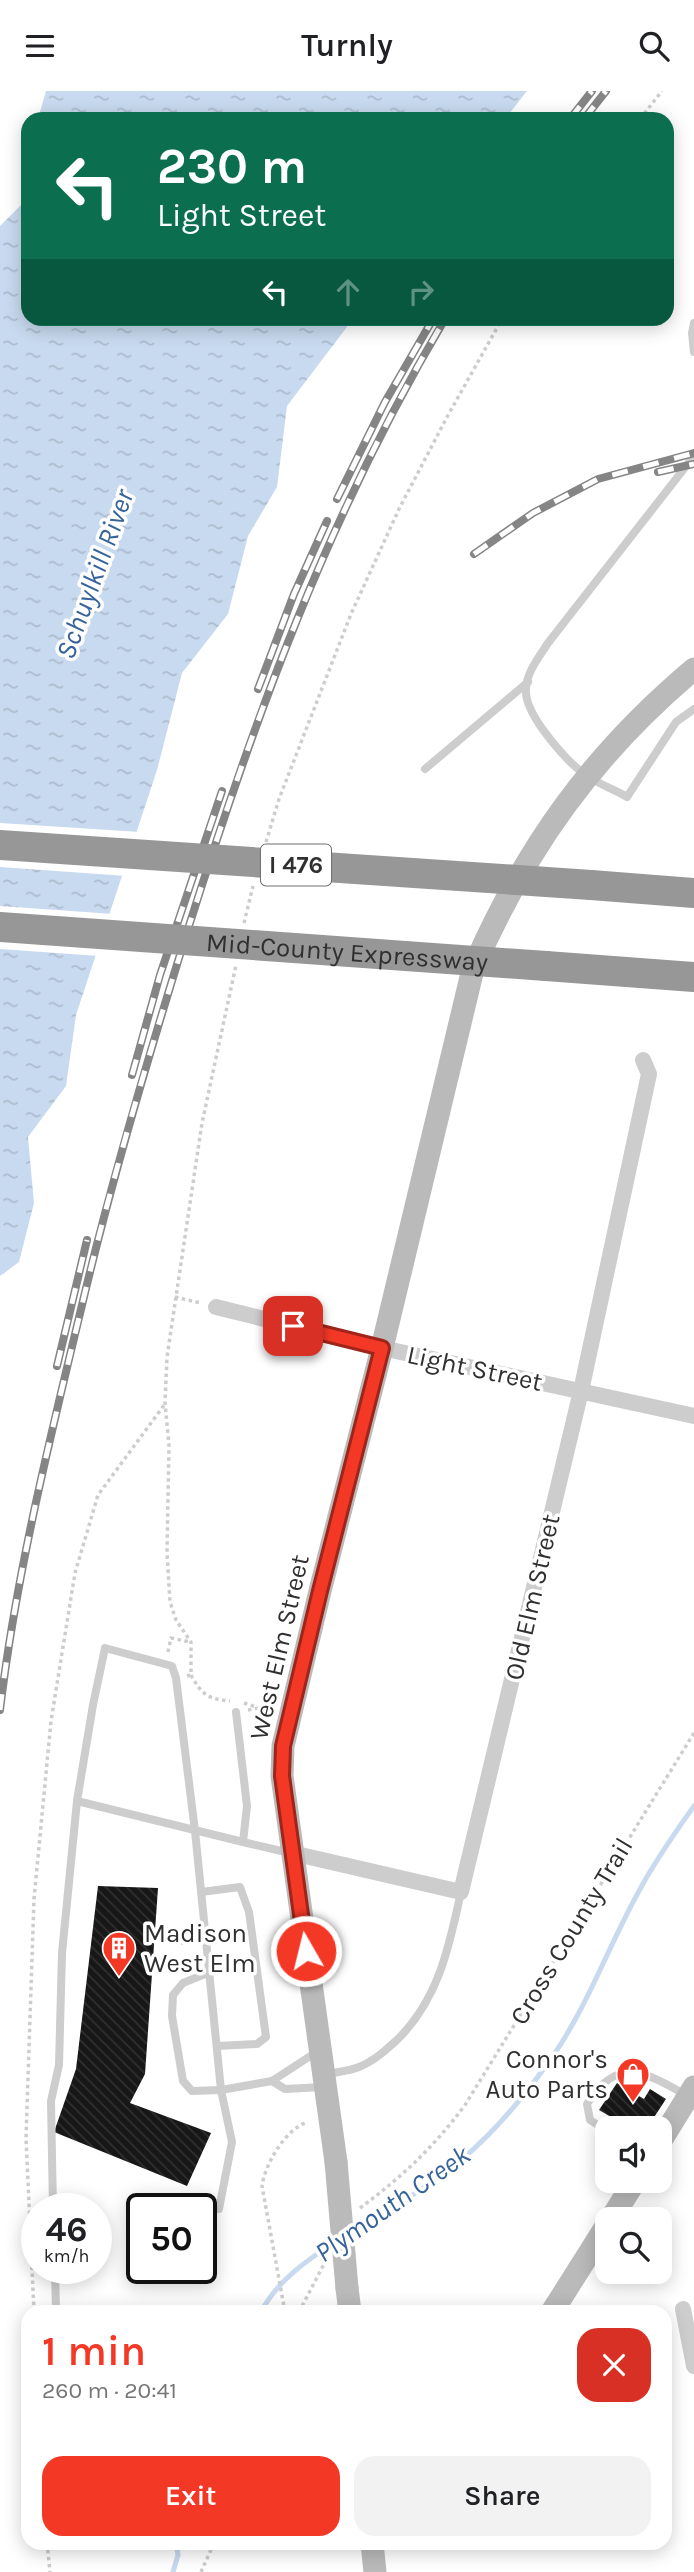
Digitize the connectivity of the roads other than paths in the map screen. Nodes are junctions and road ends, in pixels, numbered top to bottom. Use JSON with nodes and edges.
{"nodes":[{"id":1,"x":694,"y":323,"type":"edge"},
{"id":2,"x":694,"y":352,"type":"edge"},
{"id":3,"x":694,"y":456,"type":"edge"},
{"id":4,"x":694,"y":669,"type":"edge"},
{"id":5,"x":528,"y":682,"type":"junction"},
{"id":6,"x":694,"y":709,"type":"edge"},
{"id":7,"x":425,"y":769,"type":"dead end"},
{"id":8,"x":587,"y":776,"type":"junction"},
{"id":9,"x":0,"y":845,"type":"edge"},
{"id":10,"x":694,"y":893,"type":"edge"},
{"id":11,"x":0,"y":927,"type":"edge"},
{"id":12,"x":694,"y":977,"type":"edge"},
{"id":13,"x":643,"y":1060,"type":"dead end"},
{"id":14,"x":216,"y":1307,"type":"road end"},
{"id":15,"x":382,"y":1348,"type":"junction"},
{"id":16,"x":581,"y":1391,"type":"junction"},
{"id":17,"x":694,"y":1416,"type":"edge"},
{"id":18,"x":236,"y":1712,"type":"road end"},
{"id":19,"x":78,"y":1801,"type":"junction"},
{"id":20,"x":195,"y":1831,"type":"junction"},
{"id":21,"x":243,"y":1842,"type":"junction"},
{"id":22,"x":292,"y":1853,"type":"junction"},
{"id":23,"x":201,"y":1892,"type":"junction"},
{"id":24,"x":461,"y":1892,"type":"junction"},
{"id":25,"x":210,"y":1972,"type":"junction"},
{"id":26,"x":217,"y":2046,"type":"junction"},
{"id":27,"x":320,"y":2049,"type":"junction"},
{"id":28,"x":325,"y":2080,"type":"junction"},
{"id":29,"x":272,"y":2081,"type":"junction"},
{"id":30,"x":221,"y":2090,"type":"junction"},
{"id":31,"x":691,"y":2092,"type":"edge"},
{"id":32,"x":595,"y":2123,"type":"edge"},
{"id":33,"x":672,"y":2123,"type":"edge"},
{"id":34,"x":53,"y":2193,"type":"edge"},
{"id":35,"x":219,"y":2209,"type":"dead end"},
{"id":36,"x":595,"y":2244,"type":"edge"},
{"id":37,"x":55,"y":2284,"type":"edge"},
{"id":38,"x":56,"y":2305,"type":"edge"},
{"id":39,"x":349,"y":2305,"type":"edge"},
{"id":40,"x":556,"y":2305,"type":"edge"},
{"id":41,"x":682,"y":2309,"type":"dead end"},
{"id":42,"x":694,"y":2366,"type":"edge"},
{"id":43,"x":373,"y":2550,"type":"edge"},
{"id":44,"x":375,"y":2572,"type":"edge"}],
"edges":[{"from":1,"to":2,"type":"lane"},
{"from":3,"to":5,"type":"lane"},
{"from":4,"to":8,"type":"main road","name":"West Elm Street"},
{"from":5,"to":7,"type":"lane"},
{"from":5,"to":8,"type":"lane"},
{"from":6,"to":8,"type":"lane"},
{"from":8,"to":15,"type":"main road","name":"West Elm Street"},
{"from":9,"to":10,"type":"highway","number":"I 476","bridge":true},
{"from":11,"to":12,"type":"highway","name":"Mid-County Expressway","bridge":true},
{"from":13,"to":16,"type":"street","name":"Old Elm Street"},
{"from":14,"to":15,"type":"street","name":"Light Street"},
{"from":15,"to":16,"type":"street","name":"Light Street"},
{"from":15,"to":22,"type":"main road","name":"West Elm Street"},
{"from":16,"to":17,"type":"street","name":"Light Street"},
{"from":16,"to":24,"type":"street","name":"Old Elm Street"},
{"from":18,"to":21,"type":"lane"},
{"from":19,"to":20,"type":"lane"},
{"from":19,"to":20,"type":"lane"},
{"from":19,"to":34,"type":"lane"},
{"from":20,"to":21,"type":"lane"},
{"from":20,"to":23,"type":"lane"},
{"from":21,"to":22,"type":"lane"},
{"from":22,"to":24,"type":"street"},
{"from":22,"to":27,"type":"main road","name":"West Elm Street"},
{"from":23,"to":25,"type":"lane"},
{"from":23,"to":26,"type":"lane"},
{"from":24,"to":28,"type":"lane","name":"Old Elm Street"},
{"from":25,"to":26,"type":"lane"},
{"from":25,"to":30,"type":"lane"},
{"from":26,"to":30,"type":"lane"},
{"from":27,"to":28,"type":"main road","name":"West Elm Street"},
{"from":27,"to":29,"type":"lane"},
{"from":28,"to":29,"type":"lane","name":"Old Elm Street"},
{"from":28,"to":39,"type":"main road","name":"West Elm Street","bridge":true},
{"from":29,"to":30,"type":"lane"},
{"from":30,"to":35,"type":"lane"},
{"from":31,"to":32,"type":"lane"},
{"from":31,"to":33,"type":"main road"},
{"from":36,"to":40,"type":"main road"},
{"from":37,"to":38,"type":"lane"},
{"from":41,"to":42,"type":"street"},
{"from":43,"to":44,"type":"main road"}]}
